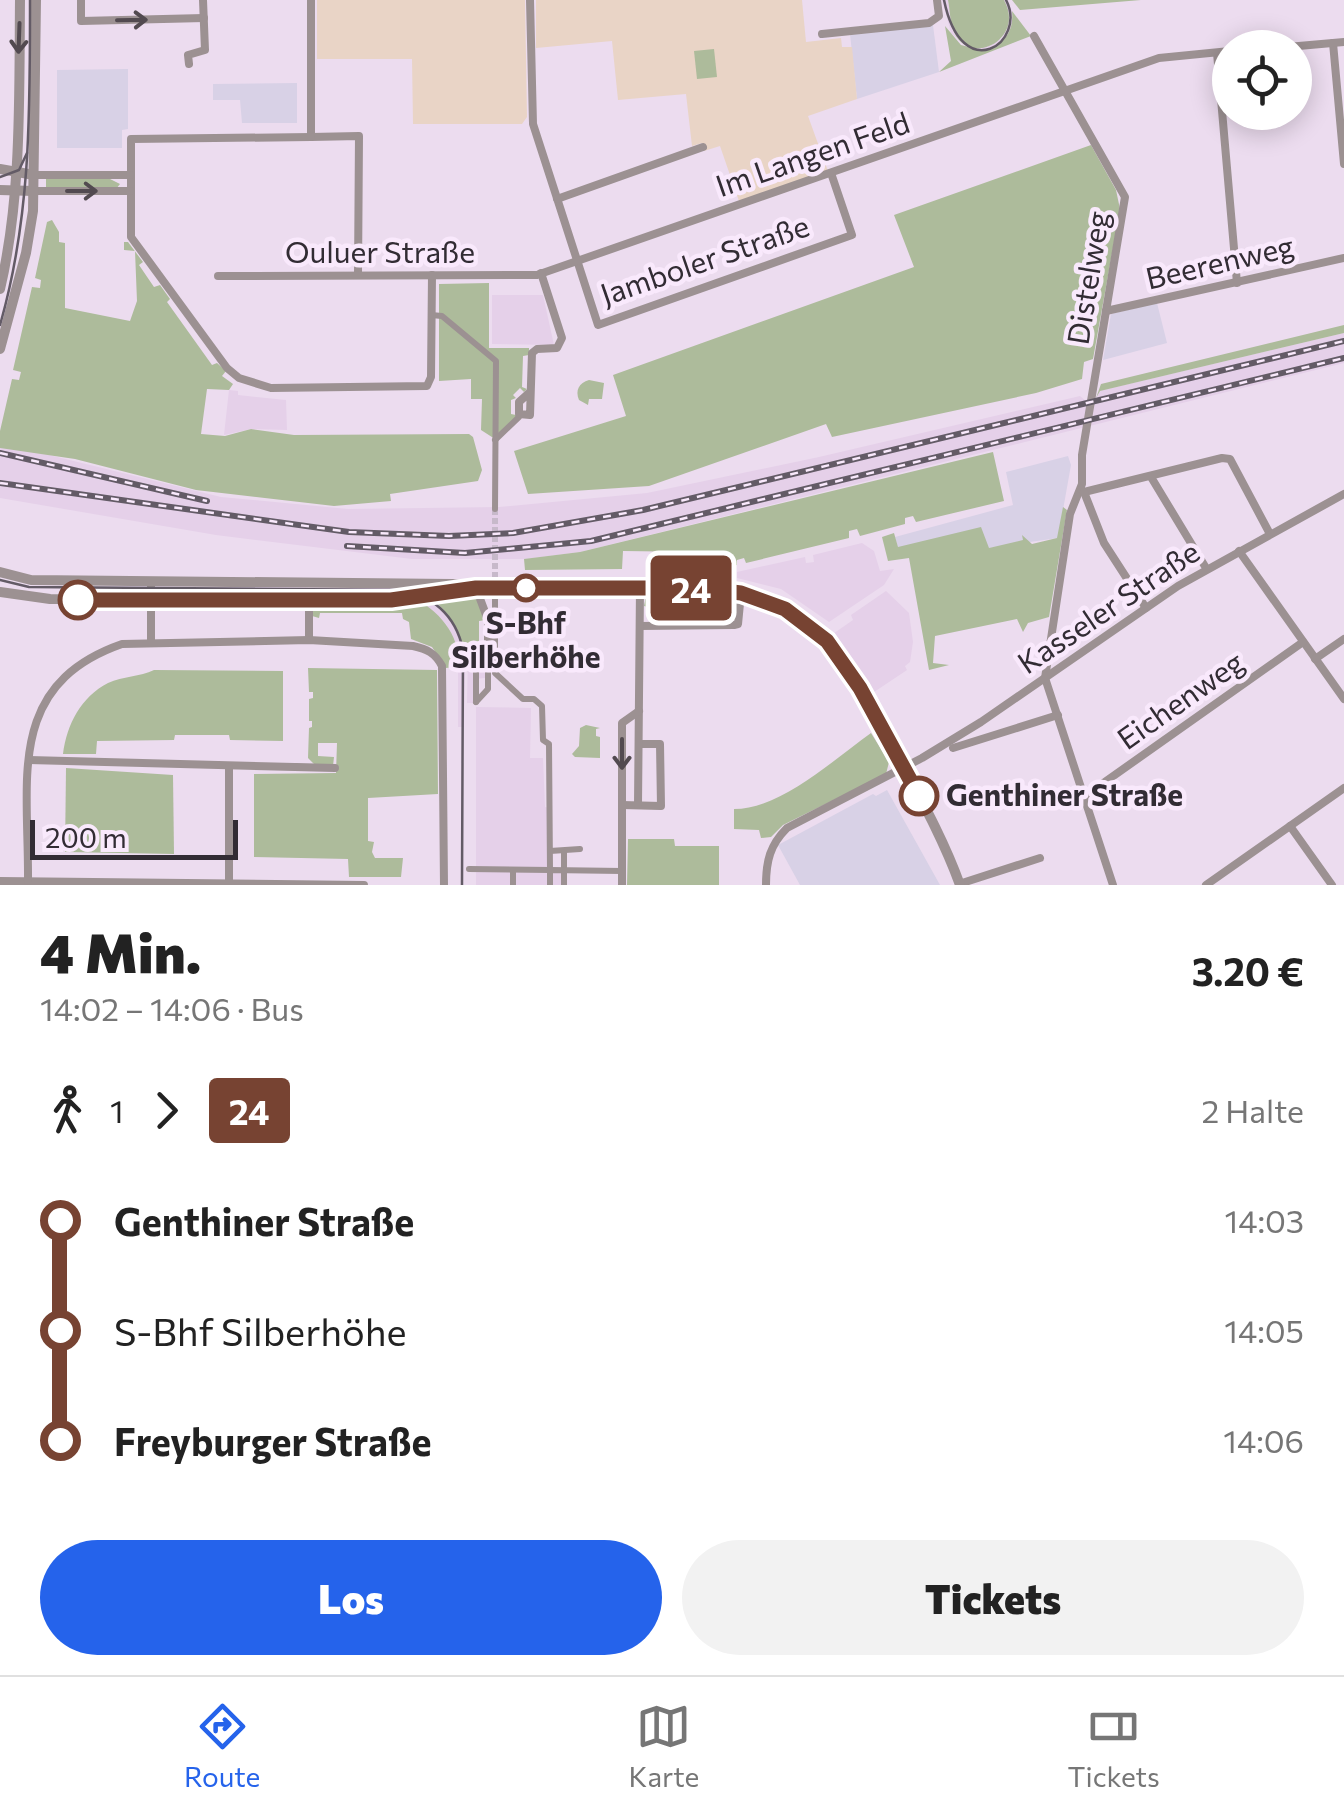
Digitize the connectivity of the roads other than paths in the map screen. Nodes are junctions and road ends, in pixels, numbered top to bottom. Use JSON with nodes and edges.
{"nodes":[{"id":1,"x":20,"y":0,"type":"edge"},
{"id":2,"x":36,"y":0,"type":"edge"},
{"id":3,"x":80,"y":0,"type":"edge"},
{"id":4,"x":203,"y":0,"type":"edge"},
{"id":5,"x":311,"y":0,"type":"edge"},
{"id":6,"x":530,"y":0,"type":"edge"},
{"id":7,"x":937,"y":0,"type":"edge"},
{"id":8,"x":204,"y":18,"type":"junction"},
{"id":9,"x":822,"y":34,"type":"dead end"},
{"id":10,"x":1034,"y":36,"type":"dead end"},
{"id":11,"x":1344,"y":42,"type":"edge"},
{"id":12,"x":1333,"y":43,"type":"junction"},
{"id":13,"x":1312,"y":45,"type":"edge"},
{"id":14,"x":1212,"y":53,"type":"edge"},
{"id":15,"x":188,"y":64,"type":"dead end"},
{"id":16,"x":1065,"y":90,"type":"junction"},
{"id":17,"x":1224,"y":130,"type":"edge"},
{"id":18,"x":311,"y":137,"type":"junction"},
{"id":19,"x":703,"y":148,"type":"dead end"},
{"id":20,"x":1344,"y":164,"type":"edge"},
{"id":21,"x":0,"y":169,"type":"edge"},
{"id":22,"x":16,"y":172,"type":"junction"},
{"id":23,"x":830,"y":173,"type":"junction"},
{"id":24,"x":34,"y":175,"type":"junction"},
{"id":25,"x":130,"y":175,"type":"junction"},
{"id":26,"x":0,"y":190,"type":"edge"},
{"id":27,"x":14,"y":191,"type":"junction"},
{"id":28,"x":34,"y":191,"type":"junction"},
{"id":29,"x":130,"y":192,"type":"junction"},
{"id":30,"x":556,"y":199,"type":"junction"},
{"id":31,"x":1344,"y":258,"type":"edge"},
{"id":32,"x":576,"y":262,"type":"junction"},
{"id":33,"x":541,"y":273,"type":"junction"},
{"id":34,"x":218,"y":276,"type":"dead end"},
{"id":35,"x":358,"y":276,"type":"junction"},
{"id":36,"x":432,"y":276,"type":"junction"},
{"id":37,"x":1237,"y":283,"type":"junction"},
{"id":38,"x":0,"y":289,"type":"edge"},
{"id":39,"x":1106,"y":311,"type":"junction"},
{"id":40,"x":431,"y":314,"type":"junction"},
{"id":41,"x":0,"y":349,"type":"edge"},
{"id":42,"x":530,"y":393,"type":"dead end"},
{"id":43,"x":496,"y":412,"type":"junction"},
{"id":44,"x":496,"y":440,"type":"junction"},
{"id":45,"x":1152,"y":476,"type":"junction"},
{"id":46,"x":1083,"y":491,"type":"junction"},
{"id":47,"x":1344,"y":494,"type":"edge"},
{"id":48,"x":495,"y":510,"type":"tunnel mouth"},
{"id":49,"x":1270,"y":534,"type":"junction"},
{"id":50,"x":1239,"y":551,"type":"junction"},
{"id":51,"x":1206,"y":568,"type":"junction"},
{"id":52,"x":0,"y":572,"type":"edge"},
{"id":53,"x":151,"y":582,"type":"junction"},
{"id":54,"x":476,"y":588,"type":"junction"},
{"id":55,"x":640,"y":588,"type":"junction"},
{"id":56,"x":1,"y":593,"type":"edge"},
{"id":57,"x":741,"y":593,"type":"junction"},
{"id":58,"x":495,"y":597,"type":"tunnel mouth"},
{"id":59,"x":151,"y":598,"type":"junction"},
{"id":60,"x":308,"y":600,"type":"junction"},
{"id":61,"x":1146,"y":608,"type":"junction"},
{"id":62,"x":640,"y":626,"type":"junction"},
{"id":63,"x":1344,"y":639,"type":"edge"},
{"id":64,"x":309,"y":640,"type":"junction"},
{"id":65,"x":152,"y":642,"type":"junction"},
{"id":66,"x":1303,"y":642,"type":"junction"},
{"id":67,"x":488,"y":653,"type":"joint"},
{"id":68,"x":1315,"y":659,"type":"junction"},
{"id":69,"x":491,"y":664,"type":"junction"},
{"id":70,"x":1045,"y":678,"type":"junction"},
{"id":71,"x":1344,"y":700,"type":"edge"},
{"id":72,"x":639,"y":712,"type":"junction"},
{"id":73,"x":1058,"y":714,"type":"junction"},
{"id":74,"x":639,"y":744,"type":"junction"},
{"id":75,"x":953,"y":748,"type":"dead end"},
{"id":76,"x":30,"y":760,"type":"junction"},
{"id":77,"x":903,"y":766,"type":"junction"},
{"id":78,"x":229,"y":767,"type":"junction"},
{"id":79,"x":335,"y":768,"type":"dead end"},
{"id":80,"x":1344,"y":788,"type":"edge"},
{"id":81,"x":1085,"y":796,"type":"junction"},
{"id":82,"x":622,"y":805,"type":"junction"},
{"id":83,"x":638,"y":805,"type":"junction"},
{"id":84,"x":1290,"y":826,"type":"junction"},
{"id":85,"x":580,"y":849,"type":"dead end"},
{"id":86,"x":550,"y":855,"type":"junction"},
{"id":87,"x":565,"y":857,"type":"junction"},
{"id":88,"x":1040,"y":858,"type":"dead end"},
{"id":89,"x":469,"y":869,"type":"dead end"},
{"id":90,"x":513,"y":870,"type":"junction"},
{"id":91,"x":550,"y":870,"type":"junction"},
{"id":92,"x":564,"y":870,"type":"junction"},
{"id":93,"x":622,"y":870,"type":"junction"},
{"id":94,"x":0,"y":881,"type":"edge"},
{"id":95,"x":28,"y":881,"type":"junction"},
{"id":96,"x":229,"y":884,"type":"edge"},
{"id":97,"x":960,"y":884,"type":"edge"},
{"id":98,"x":364,"y":885,"type":"edge"},
{"id":99,"x":444,"y":885,"type":"edge"},
{"id":100,"x":513,"y":885,"type":"edge"},
{"id":101,"x":550,"y":885,"type":"edge"},
{"id":102,"x":564,"y":885,"type":"edge"},
{"id":103,"x":622,"y":885,"type":"edge"},
{"id":104,"x":766,"y":885,"type":"edge"},
{"id":105,"x":1113,"y":885,"type":"edge"},
{"id":106,"x":1206,"y":885,"type":"edge"},
{"id":107,"x":1332,"y":885,"type":"edge"}],
"edges":[{"from":1,"to":22,"type":"street","one_way":true},
{"from":2,"to":24,"type":"street"},
{"from":3,"to":8,"type":"street","one_way":true},
{"from":4,"to":8,"type":"street"},
{"from":5,"to":18,"type":"street"},
{"from":6,"to":30,"type":"street","name":"Jamboler Straße"},
{"from":7,"to":9,"type":"street"},
{"from":8,"to":15,"type":"street"},
{"from":10,"to":16,"type":"street","name":"Distelweg"},
{"from":11,"to":12,"type":"street"},
{"from":12,"to":13,"type":"street"},
{"from":12,"to":20,"type":"street"},
{"from":14,"to":16,"type":"street","name":"Im Langen Feld"},
{"from":16,"to":23,"type":"street","name":"Im Langen Feld"},
{"from":16,"to":39,"type":"street","name":"Distelweg"},
{"from":17,"to":37,"type":"street"},
{"from":18,"to":25,"type":"street"},
{"from":18,"to":35,"type":"street"},
{"from":19,"to":30,"type":"street"},
{"from":21,"to":22,"type":"street"},
{"from":22,"to":24,"type":"street"},
{"from":22,"to":27,"type":"street"},
{"from":23,"to":32,"type":"street","name":"Im Langen Feld"},
{"from":23,"to":32,"type":"street","name":"Jamboler Straße"},
{"from":24,"to":25,"type":"street"},
{"from":24,"to":28,"type":"street"},
{"from":25,"to":29,"type":"street"},
{"from":26,"to":27,"type":"street"},
{"from":27,"to":28,"type":"street"},
{"from":27,"to":38,"type":"street"},
{"from":28,"to":29,"type":"street","one_way":true},
{"from":28,"to":41,"type":"street"},
{"from":29,"to":40,"type":"street"},
{"from":30,"to":32,"type":"street","name":"Jamboler Straße"},
{"from":31,"to":37,"type":"street","name":"Beerenweg"},
{"from":32,"to":33,"type":"street","name":"Ouluer Straße"},
{"from":33,"to":36,"type":"street","name":"Ouluer Straße"},
{"from":33,"to":42,"type":"street"},
{"from":34,"to":35,"type":"street","name":"Ouluer Straße"},
{"from":35,"to":36,"type":"street","name":"Ouluer Straße"},
{"from":36,"to":40,"type":"street"},
{"from":37,"to":39,"type":"street","name":"Beerenweg"},
{"from":39,"to":46,"type":"street","name":"Distelweg"},
{"from":40,"to":43,"type":"street"},
{"from":43,"to":44,"type":"street"},
{"from":43,"to":44,"type":"street"},
{"from":44,"to":48,"type":"street"},
{"from":45,"to":46,"type":"street"},
{"from":45,"to":49,"type":"street"},
{"from":45,"to":51,"type":"street"},
{"from":46,"to":61,"type":"street"},
{"from":46,"to":70,"type":"street"},
{"from":47,"to":49,"type":"street","name":"Kasseler Straße"},
{"from":49,"to":50,"type":"street","name":"Kasseler Straße"},
{"from":50,"to":51,"type":"street","name":"Kasseler Straße"},
{"from":50,"to":66,"type":"street"},
{"from":51,"to":61,"type":"street","name":"Kasseler Straße"},
{"from":52,"to":53,"type":"street"},
{"from":53,"to":54,"type":"street"},
{"from":53,"to":59,"type":"street"},
{"from":54,"to":55,"type":"street"},
{"from":54,"to":60,"type":"street"},
{"from":54,"to":67,"type":"street"},
{"from":55,"to":57,"type":"street"},
{"from":55,"to":62,"type":"street"},
{"from":56,"to":59,"type":"street"},
{"from":57,"to":62,"type":"street"},
{"from":57,"to":77,"type":"street"},
{"from":58,"to":69,"type":"street"},
{"from":59,"to":60,"type":"street"},
{"from":59,"to":65,"type":"street"},
{"from":60,"to":64,"type":"street"},
{"from":61,"to":70,"type":"street","name":"Kasseler Straße"},
{"from":62,"to":72,"type":"street"},
{"from":63,"to":68,"type":"street"},
{"from":64,"to":65,"type":"street"},
{"from":64,"to":99,"type":"street"},
{"from":65,"to":76,"type":"street"},
{"from":66,"to":68,"type":"street"},
{"from":66,"to":81,"type":"street","name":"Eichenweg"},
{"from":67,"to":69,"type":"street"},
{"from":68,"to":71,"type":"street"},
{"from":69,"to":69,"type":"street"},
{"from":69,"to":86,"type":"street"},
{"from":70,"to":73,"type":"street"},
{"from":70,"to":77,"type":"street","name":"Kasseler Straße"},
{"from":72,"to":74,"type":"street"},
{"from":72,"to":82,"type":"street","one_way":true},
{"from":73,"to":75,"type":"street"},
{"from":73,"to":81,"type":"street"},
{"from":74,"to":83,"type":"street"},
{"from":74,"to":83,"type":"street"},
{"from":76,"to":78,"type":"street"},
{"from":76,"to":95,"type":"street"},
{"from":77,"to":97,"type":"street"},
{"from":77,"to":104,"type":"street"},
{"from":78,"to":79,"type":"street"},
{"from":78,"to":96,"type":"street"},
{"from":80,"to":84,"type":"street"},
{"from":81,"to":105,"type":"street"},
{"from":82,"to":83,"type":"street"},
{"from":82,"to":93,"type":"street"},
{"from":84,"to":106,"type":"street"},
{"from":84,"to":107,"type":"street"},
{"from":85,"to":87,"type":"street"},
{"from":86,"to":87,"type":"street"},
{"from":86,"to":91,"type":"street"},
{"from":87,"to":92,"type":"street"},
{"from":88,"to":97,"type":"street"},
{"from":89,"to":90,"type":"street"},
{"from":90,"to":91,"type":"street"},
{"from":90,"to":100,"type":"street"},
{"from":91,"to":92,"type":"street"},
{"from":91,"to":101,"type":"street"},
{"from":92,"to":93,"type":"street"},
{"from":92,"to":102,"type":"street"},
{"from":93,"to":103,"type":"street"},
{"from":94,"to":95,"type":"street"},
{"from":95,"to":96,"type":"street"},
{"from":96,"to":98,"type":"street"}]}
